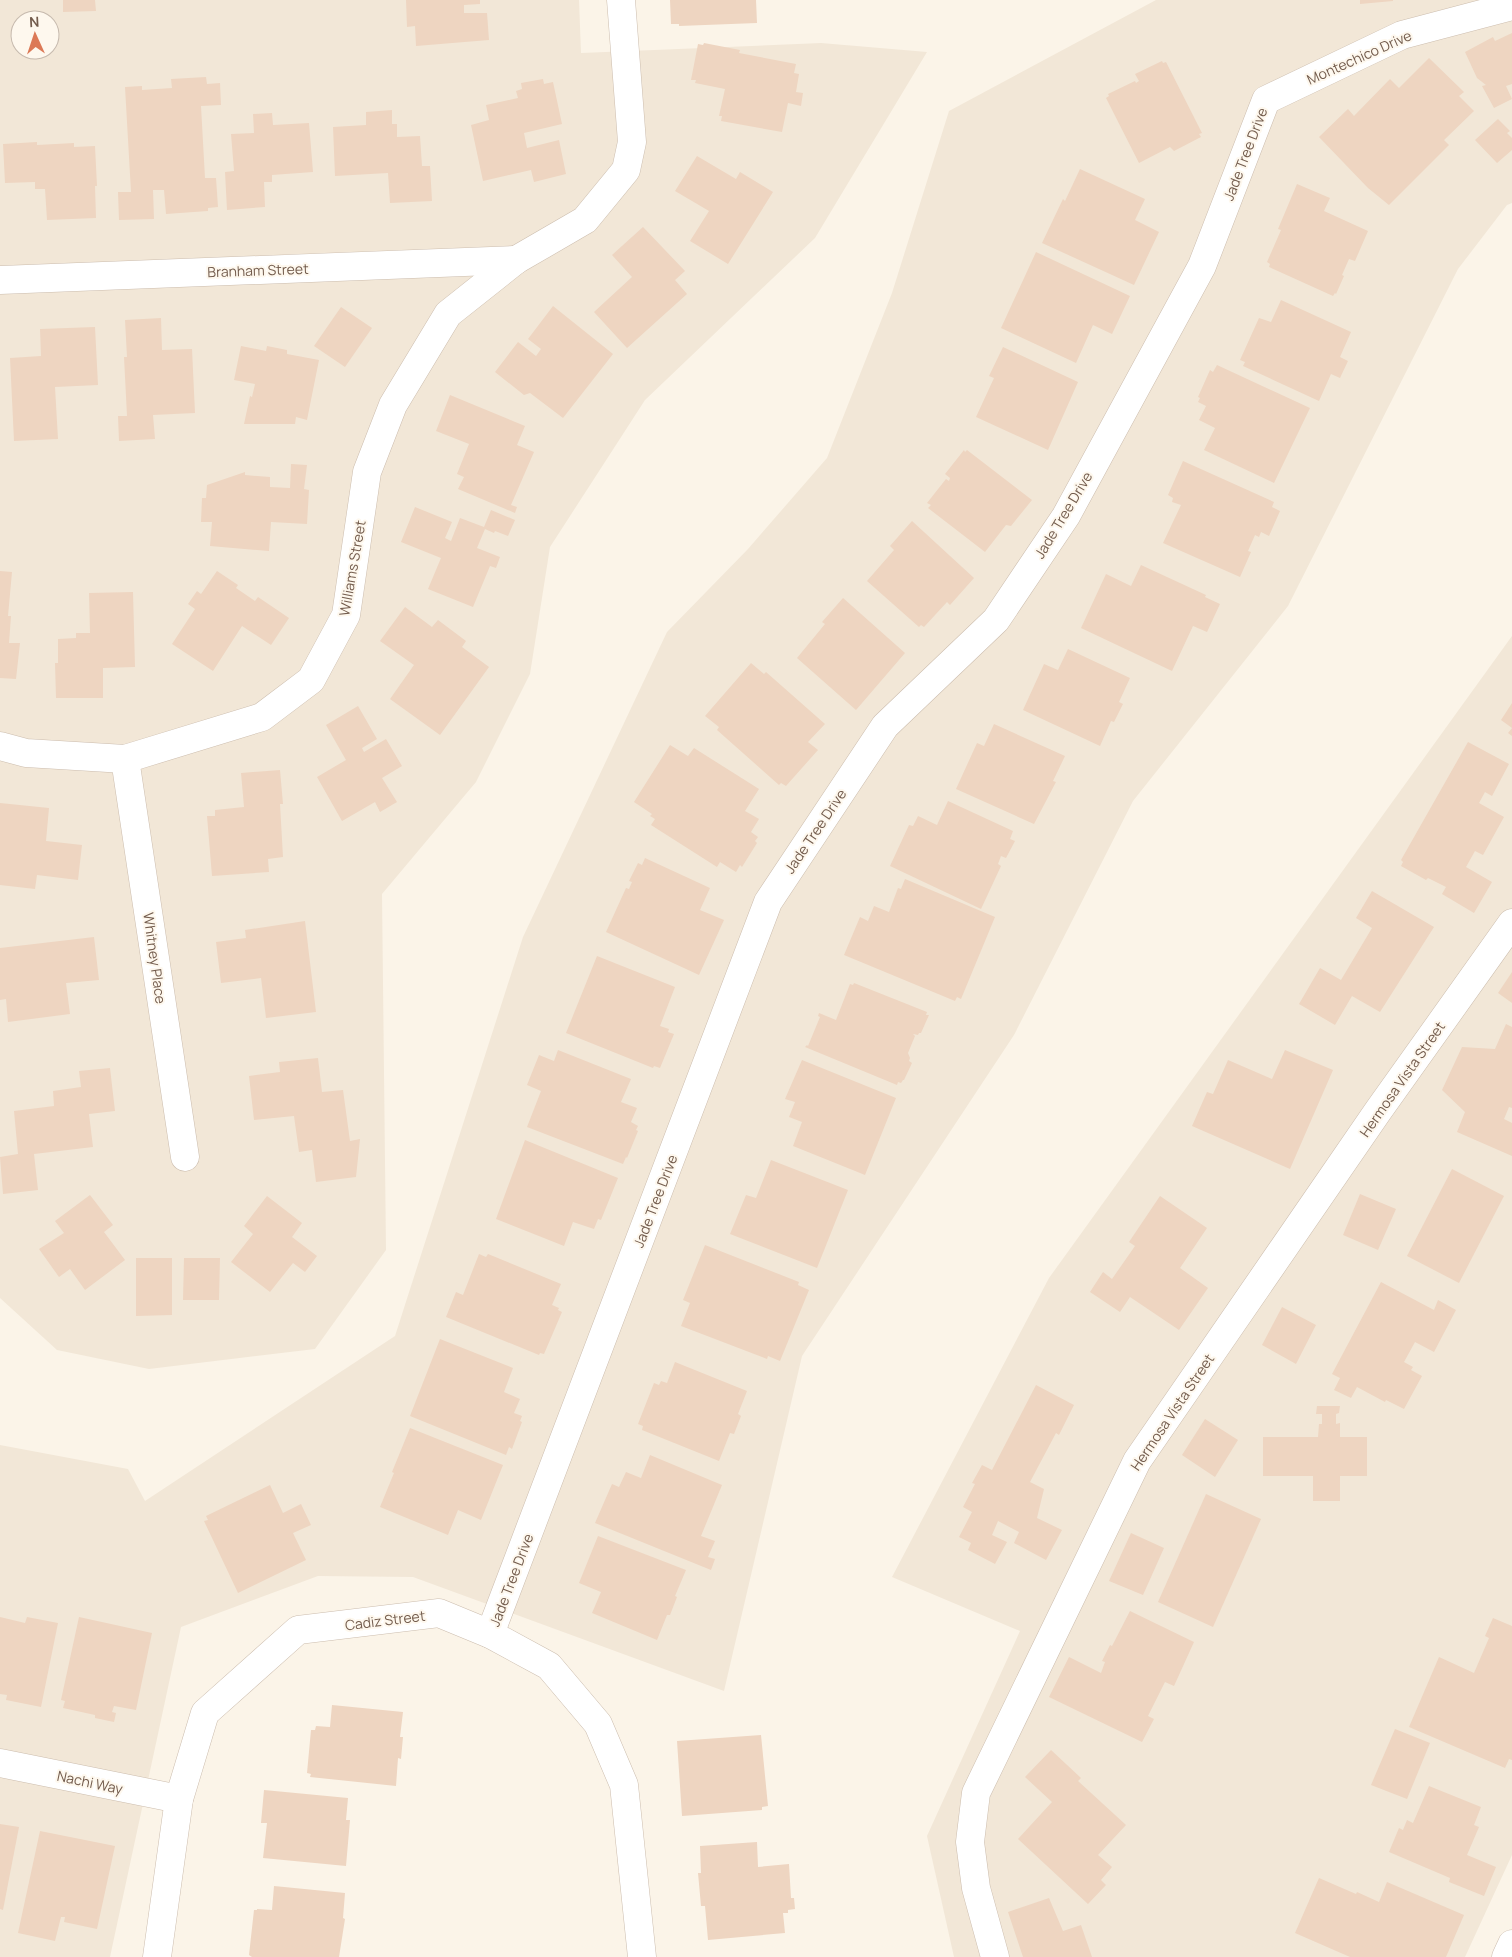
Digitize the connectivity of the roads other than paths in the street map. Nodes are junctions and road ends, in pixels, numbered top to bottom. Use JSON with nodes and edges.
{"nodes":[{"id":1,"x":621,"y":0,"type":"edge"},
{"id":2,"x":1512,"y":6,"type":"edge"},
{"id":3,"x":1266,"y":100,"type":"joint"},
{"id":4,"x":516,"y":260,"type":"junction"},
{"id":5,"x":0,"y":280,"type":"edge"},
{"id":6,"x":0,"y":746,"type":"edge"},
{"id":7,"x":125,"y":759,"type":"junction"},
{"id":8,"x":1512,"y":922,"type":"edge"},
{"id":9,"x":185,"y":1157,"type":"dead end"},
{"id":10,"x":490,"y":1634,"type":"junction"},
{"id":11,"x":0,"y":1763,"type":"edge"},
{"id":12,"x":179,"y":1799,"type":"junction"},
{"id":13,"x":1512,"y":1944,"type":"edge"},
{"id":14,"x":157,"y":1957,"type":"edge"},
{"id":15,"x":642,"y":1957,"type":"edge"},
{"id":16,"x":995,"y":1957,"type":"edge"},
{"id":17,"x":1506,"y":1957,"type":"edge"}],
"edges":[{"from":1,"to":4,"type":"street","name":"Williams Street"},
{"from":2,"to":3,"type":"street","name":"Montechico Drive"},
{"from":3,"to":10,"type":"street","name":"Jade Tree Drive"},
{"from":4,"to":5,"type":"street","name":"Branham Street"},
{"from":4,"to":7,"type":"street","name":"Williams Street"},
{"from":6,"to":7,"type":"street","name":"Williams Street"},
{"from":7,"to":9,"type":"street","name":"Whitney Place"},
{"from":8,"to":16,"type":"street","name":"Hermosa Vista Street"},
{"from":10,"to":12,"type":"street","name":"Cadiz Street"},
{"from":10,"to":15,"type":"street","name":"Cadiz Street"},
{"from":11,"to":12,"type":"street","name":"Nachi Way"},
{"from":12,"to":14,"type":"street","name":"Cadiz Street"},
{"from":13,"to":17,"type":"street"}]}
